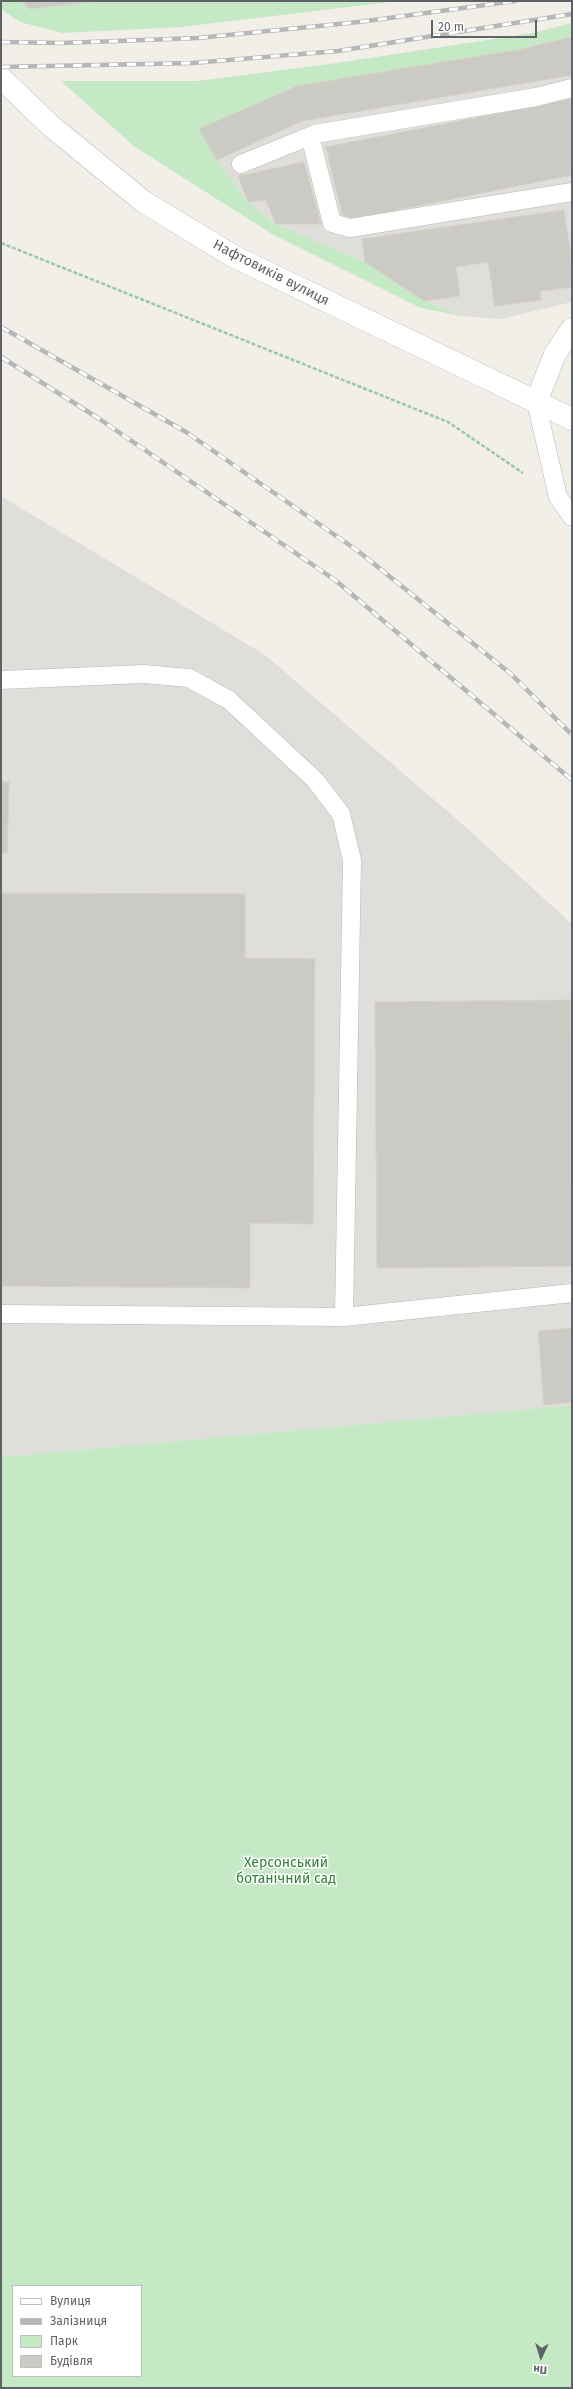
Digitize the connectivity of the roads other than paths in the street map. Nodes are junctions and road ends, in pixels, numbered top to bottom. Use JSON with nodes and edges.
{"nodes":[{"id":1,"x":1,"y":78,"type":"edge"},
{"id":2,"x":572,"y":88,"type":"edge"},
{"id":3,"x":310,"y":136,"type":"junction"},
{"id":4,"x":241,"y":164,"type":"dead end"},
{"id":5,"x":572,"y":192,"type":"edge"},
{"id":6,"x":572,"y":329,"type":"edge"},
{"id":7,"x":536,"y":402,"type":"junction"},
{"id":8,"x":572,"y":419,"type":"edge"},
{"id":9,"x":572,"y":517,"type":"edge"},
{"id":10,"x":1,"y":680,"type":"edge"},
{"id":11,"x":572,"y":1294,"type":"edge"},
{"id":12,"x":1,"y":1314,"type":"edge"},
{"id":13,"x":344,"y":1317,"type":"junction"}],
"edges":[{"from":1,"to":7,"type":"street","name":"Нафтовиків вулиця"},
{"from":2,"to":3,"type":"lane"},
{"from":3,"to":4,"type":"lane"},
{"from":3,"to":5,"type":"lane"},
{"from":6,"to":7,"type":"street"},
{"from":7,"to":8,"type":"street","name":"Нафтовиків вулиця"},
{"from":7,"to":9,"type":"lane"},
{"from":10,"to":13,"type":"lane"},
{"from":11,"to":13,"type":"lane"},
{"from":12,"to":13,"type":"lane"}]}
